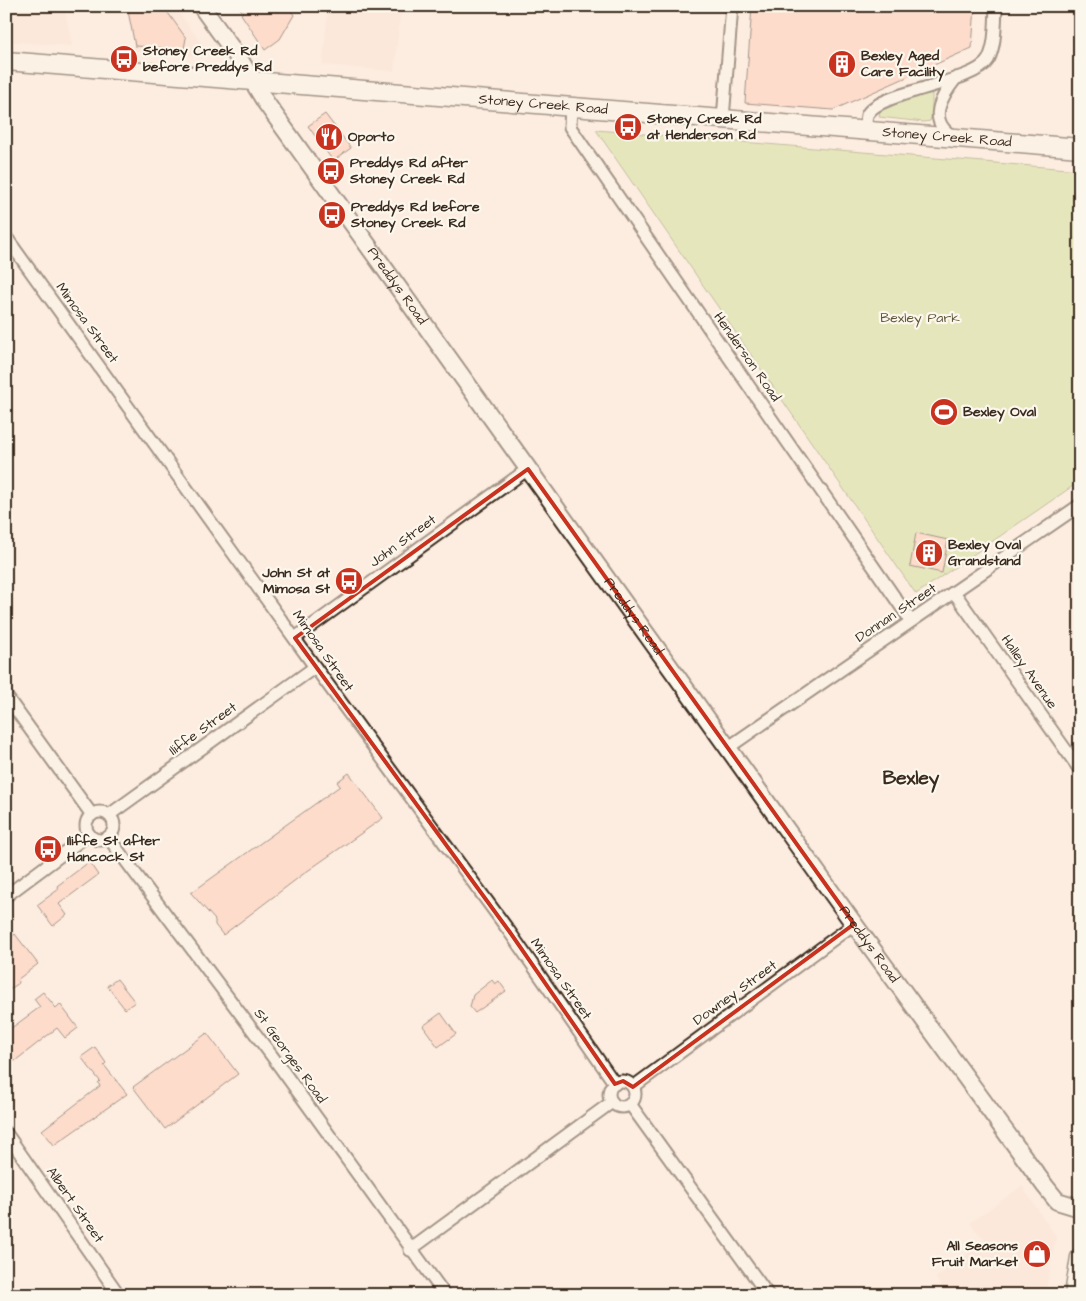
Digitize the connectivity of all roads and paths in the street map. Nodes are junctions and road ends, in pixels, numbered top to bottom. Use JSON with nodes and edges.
{"nodes":[{"id":1,"x":201,"y":6,"type":"edge"},
{"id":2,"x":732,"y":6,"type":"edge"},
{"id":3,"x":996,"y":6,"type":"edge"},
{"id":4,"x":6,"y":61,"type":"edge"},
{"id":5,"x":956,"y":78,"type":"junction"},
{"id":6,"x":252,"y":80,"type":"junction"},
{"id":7,"x":571,"y":106,"type":"junction"},
{"id":8,"x":723,"y":119,"type":"junction"},
{"id":9,"x":866,"y":130,"type":"junction"},
{"id":10,"x":954,"y":138,"type":"junction"},
{"id":11,"x":1080,"y":148,"type":"edge"},
{"id":12,"x":6,"y":237,"type":"edge"},
{"id":13,"x":528,"y":469,"type":"junction"},
{"id":14,"x":1080,"y":505,"type":"edge"},
{"id":15,"x":954,"y":592,"type":"junction"},
{"id":16,"x":912,"y":621,"type":"junction"},
{"id":17,"x":295,"y":638,"type":"junction"},
{"id":18,"x":315,"y":667,"type":"junction"},
{"id":19,"x":6,"y":696,"type":"edge"},
{"id":20,"x":729,"y":747,"type":"junction"},
{"id":21,"x":1080,"y":770,"type":"edge"},
{"id":22,"x":92,"y":815,"type":"junction"},
{"id":23,"x":109,"y":815,"type":"junction"},
{"id":24,"x":89,"y":834,"type":"junction"},
{"id":25,"x":108,"y":837,"type":"junction"},
{"id":26,"x":6,"y":896,"type":"edge"},
{"id":27,"x":854,"y":924,"type":"junction"},
{"id":28,"x":615,"y":1084,"type":"junction"},
{"id":29,"x":633,"y":1087,"type":"junction"},
{"id":30,"x":612,"y":1102,"type":"junction"},
{"id":31,"x":630,"y":1104,"type":"junction"},
{"id":32,"x":6,"y":1133,"type":"edge"},
{"id":33,"x":1080,"y":1208,"type":"edge"},
{"id":34,"x":410,"y":1250,"type":"junction"},
{"id":35,"x":1080,"y":1257,"type":"edge"},
{"id":36,"x":119,"y":1295,"type":"edge"},
{"id":37,"x":445,"y":1295,"type":"edge"},
{"id":38,"x":768,"y":1295,"type":"edge"},
{"id":39,"x":1074,"y":1295,"type":"edge"}],
"edges":[{"from":1,"to":6,"type":"main road","name":"Preddys Road"},
{"from":2,"to":8,"type":"street"},
{"from":3,"to":5,"type":"street"},
{"from":4,"to":6,"type":"main road","name":"Stoney Creek Road"},
{"from":5,"to":9,"type":"street"},
{"from":5,"to":10,"type":"street"},
{"from":6,"to":7,"type":"main road","name":"Stoney Creek Road"},
{"from":6,"to":13,"type":"main road","name":"Preddys Road"},
{"from":7,"to":8,"type":"main road","name":"Stoney Creek Road"},
{"from":7,"to":16,"type":"street","name":"Henderson Road"},
{"from":8,"to":9,"type":"main road","name":"Stoney Creek Road"},
{"from":9,"to":10,"type":"main road","name":"Stoney Creek Road"},
{"from":10,"to":11,"type":"main road","name":"Stoney Creek Road"},
{"from":12,"to":17,"type":"street","name":"Mimosa Street"},
{"from":13,"to":17,"type":"street","name":"John Street"},
{"from":13,"to":20,"type":"main road","name":"Preddys Road"},
{"from":14,"to":15,"type":"street","name":"Donnan Street"},
{"from":15,"to":16,"type":"street","name":"Donnan Street"},
{"from":15,"to":21,"type":"street","name":"Halley Avenue"},
{"from":16,"to":20,"type":"street","name":"Donnan Street"},
{"from":17,"to":18,"type":"street","name":"Mimosa Street"},
{"from":18,"to":23,"type":"street","name":"Iliffe Street"},
{"from":18,"to":28,"type":"street","name":"Mimosa Street"},
{"from":19,"to":22,"type":"street"},
{"from":20,"to":27,"type":"main road","name":"Preddys Road"},
{"from":22,"to":23,"type":"street"},
{"from":22,"to":24,"type":"street"},
{"from":23,"to":25,"type":"street"},
{"from":24,"to":25,"type":"street"},
{"from":24,"to":26,"type":"street"},
{"from":25,"to":34,"type":"street","name":"St Georges Road"},
{"from":27,"to":29,"type":"street","name":"Downey Street"},
{"from":27,"to":33,"type":"main road","name":"Preddys Road"},
{"from":28,"to":29,"type":"street"},
{"from":28,"to":30,"type":"street"},
{"from":29,"to":31,"type":"street"},
{"from":30,"to":31,"type":"street"},
{"from":30,"to":34,"type":"street"},
{"from":31,"to":38,"type":"street"},
{"from":32,"to":36,"type":"street","name":"Albert Street"},
{"from":34,"to":37,"type":"street","name":"St Georges Road"},
{"from":35,"to":39,"type":"main road"}]}
